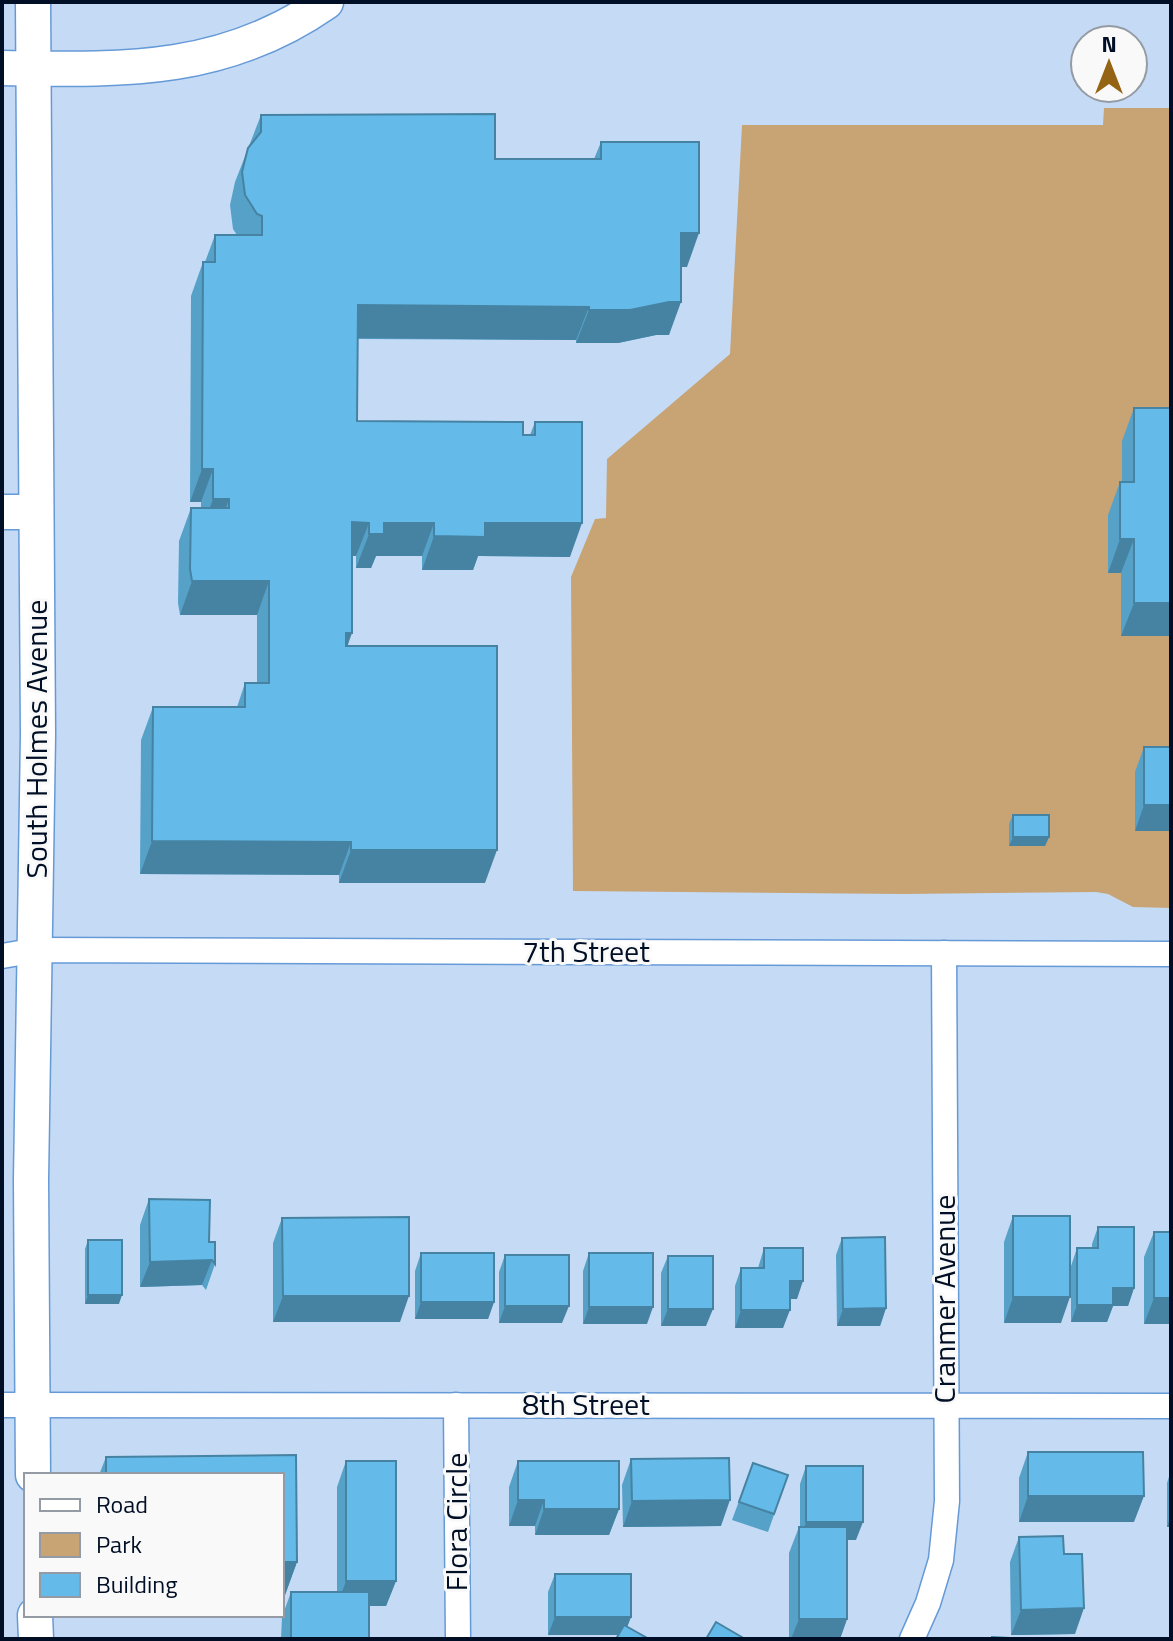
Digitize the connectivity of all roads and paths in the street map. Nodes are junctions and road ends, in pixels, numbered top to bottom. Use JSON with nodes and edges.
{"nodes":[{"id":1,"x":33,"y":2,"type":"edge"},
{"id":2,"x":326,"y":2,"type":"edge"},
{"id":3,"x":18,"y":68,"type":"edge"},
{"id":4,"x":2,"y":512,"type":"edge"},
{"id":5,"x":36,"y":512,"type":"junction"},
{"id":6,"x":37,"y":950,"type":"junction"},
{"id":7,"x":944,"y":953,"type":"junction"},
{"id":8,"x":1171,"y":954,"type":"edge"},
{"id":9,"x":2,"y":956,"type":"edge"},
{"id":10,"x":17,"y":1405,"type":"edge"},
{"id":11,"x":456,"y":1405,"type":"junction"},
{"id":12,"x":945,"y":1406,"type":"junction"},
{"id":13,"x":1171,"y":1406,"type":"edge"},
{"id":14,"x":33,"y":1473,"type":"edge"},
{"id":15,"x":35,"y":1617,"type":"edge"},
{"id":16,"x":36,"y":1639,"type":"edge"},
{"id":17,"x":458,"y":1639,"type":"edge"},
{"id":18,"x":912,"y":1639,"type":"edge"}],
"edges":[{"from":1,"to":3,"type":"main road","name":"South Holmes Avenue"},
{"from":2,"to":3,"type":"main road"},
{"from":3,"to":5,"type":"main road","name":"South Holmes Avenue"},
{"from":4,"to":5,"type":"main road"},
{"from":5,"to":6,"type":"main road","name":"South Holmes Avenue"},
{"from":6,"to":7,"type":"street","name":"7th Street"},
{"from":6,"to":9,"type":"street","name":"7th Street"},
{"from":6,"to":10,"type":"main road","name":"South Holmes Avenue"},
{"from":7,"to":8,"type":"street","name":"7th Street"},
{"from":7,"to":12,"type":"street","name":"Cranmer Avenue"},
{"from":10,"to":11,"type":"street","name":"8th Street"},
{"from":10,"to":14,"type":"main road","name":"South Holmes Avenue"},
{"from":11,"to":12,"type":"street","name":"8th Street"},
{"from":11,"to":17,"type":"street","name":"Flora Circle"},
{"from":12,"to":13,"type":"street","name":"8th Street"},
{"from":12,"to":18,"type":"street","name":"Cranmer Avenue"},
{"from":15,"to":16,"type":"main road"}]}
